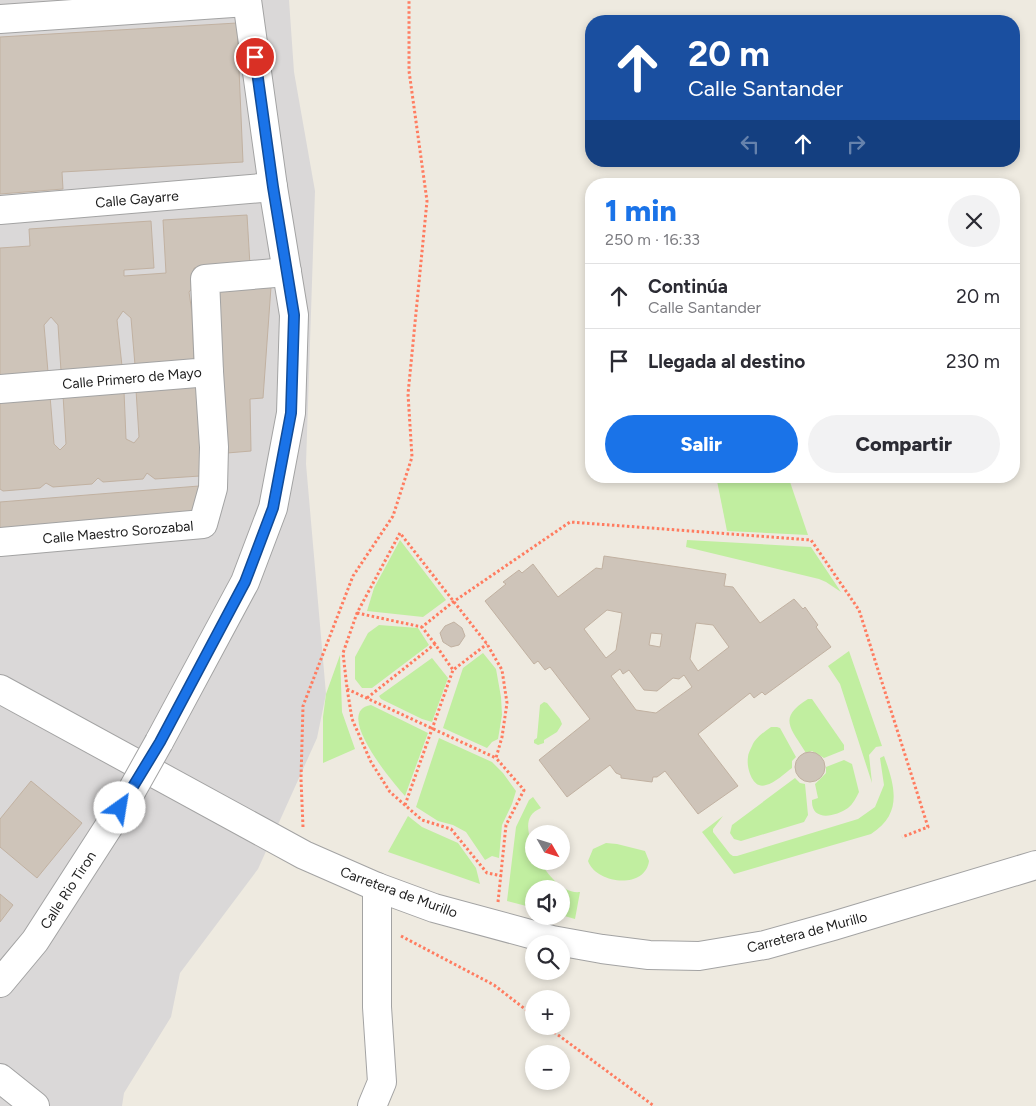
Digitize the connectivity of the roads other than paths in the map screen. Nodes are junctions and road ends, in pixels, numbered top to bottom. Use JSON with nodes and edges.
{"nodes":[{"id":1,"x":247,"y":1,"type":"edge"},
{"id":2,"x":75,"y":7,"type":"edge"},
{"id":3,"x":0,"y":19,"type":"edge"},
{"id":4,"x":273,"y":187,"type":"junction"},
{"id":5,"x":0,"y":210,"type":"edge"},
{"id":6,"x":287,"y":272,"type":"junction"},
{"id":7,"x":208,"y":372,"type":"junction"},
{"id":8,"x":0,"y":389,"type":"edge"},
{"id":9,"x":0,"y":542,"type":"edge"},
{"id":10,"x":0,"y":689,"type":"edge"},
{"id":11,"x":1036,"y":865,"type":"edge"},
{"id":12,"x":377,"y":887,"type":"junction"},
{"id":13,"x":0,"y":983,"type":"edge"},
{"id":14,"x":0,"y":1078,"type":"edge"},
{"id":15,"x":35,"y":1106,"type":"edge"},
{"id":16,"x":372,"y":1106,"type":"edge"}],
"edges":[{"from":1,"to":2,"type":"street"},
{"from":1,"to":4,"type":"street","name":"Calle Rio Tiron"},
{"from":2,"to":3,"type":"street"},
{"from":4,"to":5,"type":"street","name":"Calle Gayarre"},
{"from":4,"to":6,"type":"street","name":"Calle Rio Tiron"},
{"from":6,"to":7,"type":"street","name":"Calle Primero de Mayo"},
{"from":6,"to":13,"type":"street","name":"Calle Rio Tiron","bridge":true},
{"from":7,"to":8,"type":"street","name":"Calle Primero de Mayo"},
{"from":7,"to":9,"type":"street","name":"Calle Maestro Sorozabal"},
{"from":10,"to":12,"type":"street","name":"Carretera de Murillo"},
{"from":11,"to":12,"type":"street","name":"Carretera de Murillo"},
{"from":12,"to":16,"type":"street"},
{"from":14,"to":15,"type":"street"}]}
